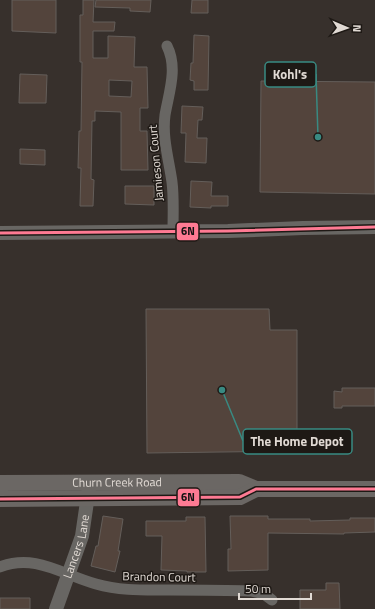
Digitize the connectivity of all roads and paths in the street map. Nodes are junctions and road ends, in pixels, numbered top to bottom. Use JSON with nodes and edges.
{"nodes":[{"id":1,"x":167,"y":46,"type":"dead end"},
{"id":2,"x":375,"y":227,"type":"edge"},
{"id":3,"x":173,"y":231,"type":"junction"},
{"id":4,"x":0,"y":233,"type":"edge"},
{"id":5,"x":90,"y":482,"type":"junction"},
{"id":6,"x":0,"y":483,"type":"edge"},
{"id":7,"x":256,"y":489,"type":"junction"},
{"id":8,"x":375,"y":489,"type":"edge"},
{"id":9,"x":0,"y":499,"type":"edge"},
{"id":10,"x":87,"y":499,"type":"junction"},
{"id":11,"x":0,"y":568,"type":"edge"},
{"id":12,"x":69,"y":574,"type":"junction"},
{"id":13,"x":272,"y":600,"type":"dead end"},
{"id":14,"x":56,"y":609,"type":"edge"}],
"edges":[{"from":1,"to":3,"type":"street","name":"Jamieson Court"},
{"from":2,"to":3,"type":"street"},
{"from":3,"to":4,"type":"street"},
{"from":5,"to":6,"type":"main road","name":"Churn Creek Road"},
{"from":5,"to":7,"type":"main road","name":"Churn Creek Road"},
{"from":5,"to":10,"type":"street","name":"Lancers Lane"},
{"from":7,"to":8,"type":"main road","name":"Churn Creek Road"},
{"from":7,"to":10,"type":"main road","name":"Churn Creek Road"},
{"from":9,"to":10,"type":"main road","name":"Churn Creek Road"},
{"from":10,"to":12,"type":"street","name":"Lancers Lane"},
{"from":11,"to":12,"type":"street","name":"Brandon Court"},
{"from":12,"to":13,"type":"street","name":"Brandon Court"},
{"from":12,"to":14,"type":"street","name":"Lancers Lane"}]}
